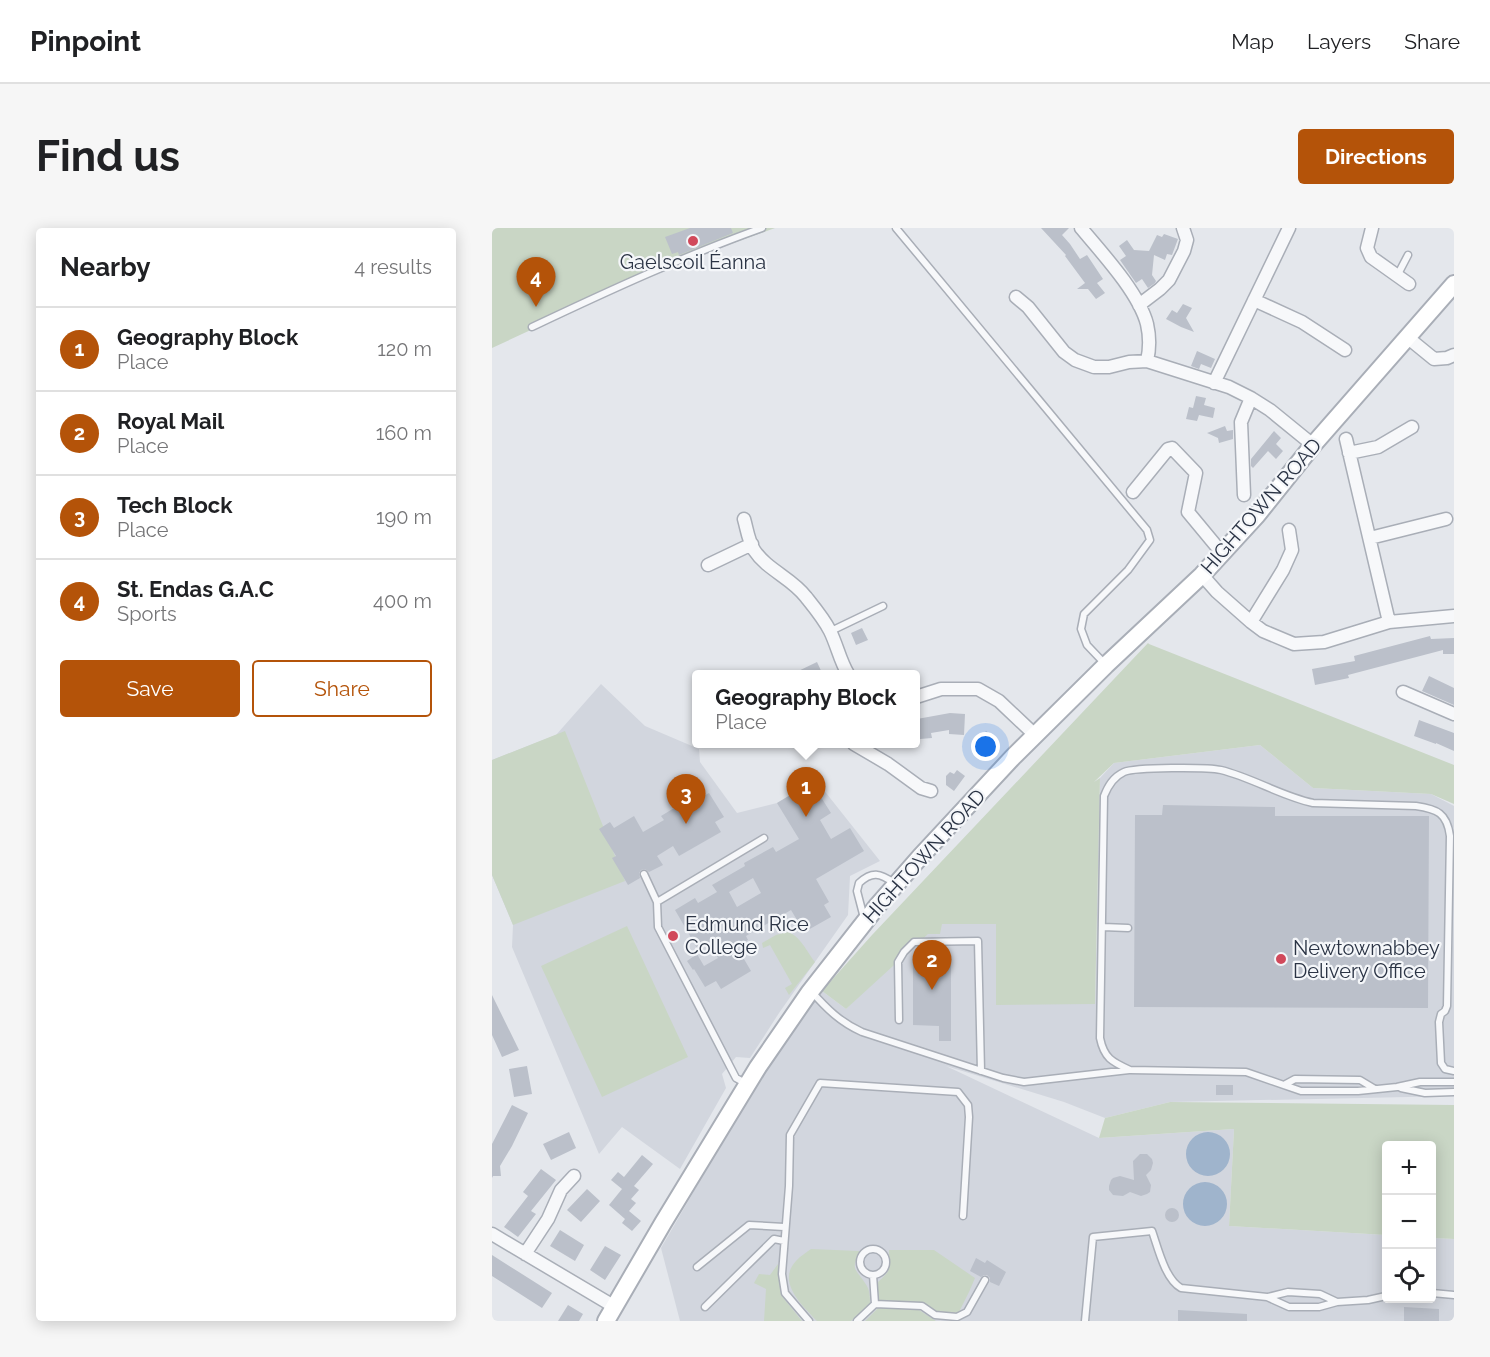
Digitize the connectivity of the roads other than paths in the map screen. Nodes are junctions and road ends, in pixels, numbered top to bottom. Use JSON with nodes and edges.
{"nodes":[{"id":1,"x":762,"y":228,"type":"edge"},
{"id":2,"x":896,"y":228,"type":"edge"},
{"id":3,"x":1081,"y":228,"type":"edge"},
{"id":4,"x":1183,"y":228,"type":"edge"},
{"id":5,"x":1289,"y":228,"type":"edge"},
{"id":6,"x":1372,"y":228,"type":"edge"},
{"id":7,"x":1408,"y":255,"type":"dead end"},
{"id":8,"x":1397,"y":276,"type":"junction"},
{"id":9,"x":1409,"y":284,"type":"dead end"},
{"id":10,"x":1454,"y":284,"type":"edge"},
{"id":11,"x":1016,"y":297,"type":"dead end"},
{"id":12,"x":1254,"y":300,"type":"junction"},
{"id":13,"x":1139,"y":305,"type":"junction"},
{"id":14,"x":532,"y":327,"type":"dead end"},
{"id":15,"x":1407,"y":338,"type":"junction"},
{"id":16,"x":1345,"y":350,"type":"dead end"},
{"id":17,"x":1454,"y":355,"type":"edge"},
{"id":18,"x":1148,"y":361,"type":"junction"},
{"id":19,"x":1214,"y":383,"type":"junction"},
{"id":20,"x":1251,"y":398,"type":"junction"},
{"id":21,"x":1412,"y":427,"type":"dead end"},
{"id":22,"x":1346,"y":438,"type":"dead end"},
{"id":23,"x":1313,"y":445,"type":"junction"},
{"id":24,"x":1349,"y":453,"type":"junction"},
{"id":25,"x":1133,"y":492,"type":"dead end"},
{"id":26,"x":1244,"y":495,"type":"dead end"},
{"id":27,"x":744,"y":519,"type":"dead end"},
{"id":28,"x":1446,"y":519,"type":"dead end"},
{"id":29,"x":1289,"y":530,"type":"dead end"},
{"id":30,"x":1370,"y":538,"type":"junction"},
{"id":31,"x":752,"y":544,"type":"junction"},
{"id":32,"x":1222,"y":553,"type":"junction"},
{"id":33,"x":708,"y":565,"type":"dead end"},
{"id":34,"x":1202,"y":575,"type":"junction"},
{"id":35,"x":883,"y":606,"type":"dead end"},
{"id":36,"x":1454,"y":616,"type":"edge"},
{"id":37,"x":1251,"y":622,"type":"junction"},
{"id":38,"x":1389,"y":622,"type":"junction"},
{"id":39,"x":831,"y":631,"type":"junction"},
{"id":40,"x":1106,"y":665,"type":"junction"},
{"id":41,"x":846,"y":670,"type":"edge"},
{"id":42,"x":1403,"y":692,"type":"dead end"},
{"id":43,"x":920,"y":695,"type":"edge"},
{"id":44,"x":1454,"y":714,"type":"edge"},
{"id":45,"x":1035,"y":735,"type":"junction"},
{"id":46,"x":861,"y":748,"type":"edge"},
{"id":47,"x":931,"y":791,"type":"dead end"},
{"id":48,"x":764,"y":838,"type":"dead end"},
{"id":49,"x":644,"y":874,"type":"dead end"},
{"id":50,"x":896,"y":884,"type":"junction"},
{"id":51,"x":657,"y":902,"type":"junction"},
{"id":52,"x":865,"y":921,"type":"junction"},
{"id":53,"x":1102,"y":927,"type":"junction"},
{"id":54,"x":1128,"y":928,"type":"dead end"},
{"id":55,"x":810,"y":991,"type":"junction"},
{"id":56,"x":899,"y":1020,"type":"dead end"},
{"id":57,"x":1130,"y":1070,"type":"junction"},
{"id":58,"x":981,"y":1071,"type":"junction"},
{"id":59,"x":1454,"y":1071,"type":"edge"},
{"id":60,"x":1454,"y":1082,"type":"edge"},
{"id":61,"x":748,"y":1084,"type":"junction"},
{"id":62,"x":1284,"y":1085,"type":"junction"},
{"id":63,"x":1396,"y":1087,"type":"junction"},
{"id":64,"x":1375,"y":1089,"type":"junction"},
{"id":65,"x":1454,"y":1092,"type":"edge"},
{"id":66,"x":574,"y":1176,"type":"dead end"},
{"id":67,"x":963,"y":1216,"type":"dead end"},
{"id":68,"x":784,"y":1227,"type":"junction"},
{"id":69,"x":492,"y":1234,"type":"edge"},
{"id":70,"x":784,"y":1240,"type":"junction"},
{"id":71,"x":525,"y":1254,"type":"junction"},
{"id":72,"x":697,"y":1267,"type":"dead end"},
{"id":73,"x":873,"y":1275,"type":"junction"},
{"id":74,"x":985,"y":1280,"type":"dead end"},
{"id":75,"x":1436,"y":1293,"type":"edge"},
{"id":76,"x":1454,"y":1295,"type":"edge"},
{"id":77,"x":1267,"y":1297,"type":"junction"},
{"id":78,"x":1382,"y":1297,"type":"edge"},
{"id":79,"x":1337,"y":1302,"type":"junction"},
{"id":80,"x":875,"y":1304,"type":"junction"},
{"id":81,"x":705,"y":1307,"type":"dead end"},
{"id":82,"x":611,"y":1314,"type":"edge"},
{"id":83,"x":809,"y":1321,"type":"edge"},
{"id":84,"x":857,"y":1321,"type":"edge"},
{"id":85,"x":1085,"y":1321,"type":"edge"}],
"edges":[{"from":1,"to":14,"type":"lane"},
{"from":2,"to":40,"type":"lane"},
{"from":3,"to":13,"type":"street"},
{"from":4,"to":13,"type":"street"},
{"from":5,"to":12,"type":"street"},
{"from":6,"to":8,"type":"street"},
{"from":7,"to":8,"type":"lane"},
{"from":8,"to":9,"type":"street"},
{"from":10,"to":15,"type":"main road","name":"HIGHTOWN ROAD"},
{"from":11,"to":18,"type":"street"},
{"from":12,"to":16,"type":"street"},
{"from":12,"to":19,"type":"street"},
{"from":13,"to":18,"type":"street"},
{"from":15,"to":17,"type":"street"},
{"from":15,"to":23,"type":"main road","name":"HIGHTOWN ROAD"},
{"from":18,"to":19,"type":"street"},
{"from":19,"to":20,"type":"street"},
{"from":20,"to":23,"type":"street"},
{"from":20,"to":26,"type":"street"},
{"from":21,"to":24,"type":"street"},
{"from":22,"to":24,"type":"street"},
{"from":23,"to":32,"type":"main road","name":"HIGHTOWN ROAD"},
{"from":24,"to":30,"type":"street"},
{"from":25,"to":32,"type":"street"},
{"from":27,"to":31,"type":"street"},
{"from":28,"to":30,"type":"street"},
{"from":29,"to":37,"type":"street"},
{"from":30,"to":38,"type":"street"},
{"from":31,"to":33,"type":"street"},
{"from":31,"to":39,"type":"street"},
{"from":32,"to":34,"type":"main road","name":"HIGHTOWN ROAD"},
{"from":34,"to":37,"type":"street"},
{"from":34,"to":40,"type":"main road","name":"HIGHTOWN ROAD"},
{"from":35,"to":39,"type":"lane"},
{"from":36,"to":38,"type":"street"},
{"from":37,"to":38,"type":"street"},
{"from":39,"to":41,"type":"street"},
{"from":40,"to":45,"type":"main road","name":"HIGHTOWN ROAD"},
{"from":42,"to":44,"type":"street"},
{"from":43,"to":45,"type":"street"},
{"from":45,"to":50,"type":"main road","name":"HIGHTOWN ROAD"},
{"from":46,"to":47,"type":"street"},
{"from":48,"to":51,"type":"lane"},
{"from":49,"to":51,"type":"lane"},
{"from":50,"to":52,"type":"main road","name":"HIGHTOWN ROAD"},
{"from":50,"to":52,"type":"lane"},
{"from":51,"to":61,"type":"lane"},
{"from":52,"to":55,"type":"main road","name":"HIGHTOWN ROAD"},
{"from":53,"to":54,"type":"lane"},
{"from":53,"to":57,"type":"lane"},
{"from":53,"to":59,"type":"lane"},
{"from":55,"to":58,"type":"lane"},
{"from":55,"to":61,"type":"main road","name":"HIGHTOWN ROAD"},
{"from":56,"to":58,"type":"lane"},
{"from":57,"to":58,"type":"lane"},
{"from":57,"to":62,"type":"lane"},
{"from":60,"to":63,"type":"lane"},
{"from":61,"to":82,"type":"main road","name":"HIGHTOWN ROAD"},
{"from":62,"to":64,"type":"lane"},
{"from":62,"to":64,"type":"lane"},
{"from":63,"to":64,"type":"lane"},
{"from":63,"to":65,"type":"lane"},
{"from":66,"to":71,"type":"street"},
{"from":67,"to":68,"type":"lane"},
{"from":68,"to":70,"type":"lane"},
{"from":68,"to":72,"type":"lane"},
{"from":69,"to":71,"type":"street"},
{"from":70,"to":81,"type":"lane"},
{"from":70,"to":83,"type":"lane"},
{"from":71,"to":82,"type":"street"},
{"from":73,"to":73,"type":"lane"},
{"from":73,"to":80,"type":"lane"},
{"from":74,"to":80,"type":"lane"},
{"from":75,"to":76,"type":"lane"},
{"from":77,"to":79,"type":"lane"},
{"from":77,"to":79,"type":"lane"},
{"from":77,"to":85,"type":"lane"},
{"from":78,"to":79,"type":"lane"},
{"from":80,"to":84,"type":"lane"}]}
